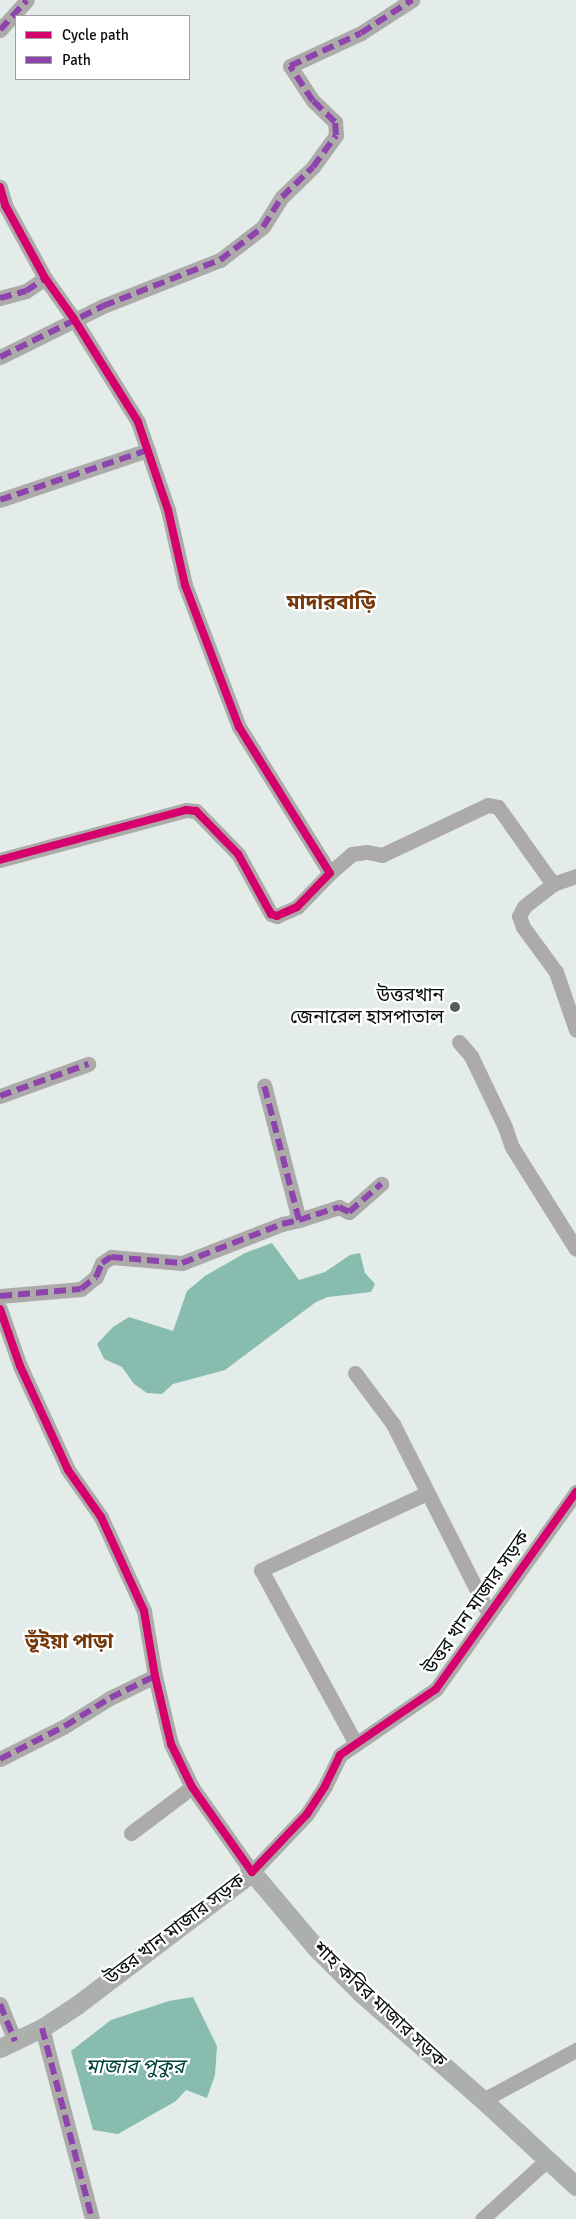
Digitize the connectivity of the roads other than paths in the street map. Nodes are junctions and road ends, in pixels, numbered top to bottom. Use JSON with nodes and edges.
{"nodes":[{"id":1,"x":27,"y":0,"type":"edge"},
{"id":2,"x":412,"y":0,"type":"edge"},
{"id":3,"x":0,"y":30,"type":"edge"},
{"id":4,"x":0,"y":187,"type":"edge"},
{"id":5,"x":45,"y":278,"type":"junction"},
{"id":6,"x":0,"y":298,"type":"edge"},
{"id":7,"x":74,"y":319,"type":"junction"},
{"id":8,"x":0,"y":357,"type":"edge"},
{"id":9,"x":148,"y":450,"type":"junction"},
{"id":10,"x":0,"y":500,"type":"edge"},
{"id":11,"x":0,"y":860,"type":"edge"},
{"id":12,"x":330,"y":873,"type":"junction"},
{"id":13,"x":576,"y":876,"type":"edge"},
{"id":14,"x":553,"y":884,"type":"junction"},
{"id":15,"x":576,"y":1030,"type":"edge"},
{"id":16,"x":459,"y":1042,"type":"dead end"},
{"id":17,"x":88,"y":1064,"type":"dead end"},
{"id":18,"x":264,"y":1085,"type":"dead end"},
{"id":19,"x":0,"y":1096,"type":"edge"},
{"id":20,"x":381,"y":1184,"type":"dead end"},
{"id":21,"x":299,"y":1220,"type":"junction"},
{"id":22,"x":576,"y":1249,"type":"edge"},
{"id":23,"x":0,"y":1296,"type":"edge"},
{"id":24,"x":0,"y":1309,"type":"edge"},
{"id":25,"x":355,"y":1374,"type":"dead end"},
{"id":26,"x":576,"y":1492,"type":"edge"},
{"id":27,"x":427,"y":1493,"type":"junction"},
{"id":28,"x":489,"y":1614,"type":"junction"},
{"id":29,"x":155,"y":1676,"type":"junction"},
{"id":30,"x":356,"y":1744,"type":"junction"},
{"id":31,"x":0,"y":1759,"type":"edge"},
{"id":32,"x":192,"y":1787,"type":"junction"},
{"id":33,"x":131,"y":1833,"type":"dead end"},
{"id":34,"x":252,"y":1872,"type":"junction"},
{"id":35,"x":0,"y":2004,"type":"edge"},
{"id":36,"x":42,"y":2028,"type":"junction"},
{"id":37,"x":7,"y":2045,"type":"edge"},
{"id":38,"x":576,"y":2050,"type":"edge"},
{"id":39,"x":483,"y":2100,"type":"junction"},
{"id":40,"x":547,"y":2160,"type":"junction"},
{"id":41,"x":576,"y":2186,"type":"edge"},
{"id":42,"x":92,"y":2219,"type":"edge"},
{"id":43,"x":482,"y":2219,"type":"edge"}],
"edges":[{"from":1,"to":3,"type":"street"},
{"from":2,"to":7,"type":"street"},
{"from":4,"to":5,"type":"street"},
{"from":5,"to":6,"type":"street"},
{"from":5,"to":7,"type":"street"},
{"from":7,"to":8,"type":"street"},
{"from":7,"to":9,"type":"street"},
{"from":9,"to":10,"type":"street"},
{"from":9,"to":12,"type":"street"},
{"from":11,"to":12,"type":"street"},
{"from":12,"to":14,"type":"street"},
{"from":13,"to":14,"type":"street"},
{"from":14,"to":15,"type":"street"},
{"from":16,"to":22,"type":"street"},
{"from":17,"to":19,"type":"street"},
{"from":18,"to":21,"type":"street"},
{"from":20,"to":21,"type":"street"},
{"from":21,"to":23,"type":"street"},
{"from":24,"to":29,"type":"street","name":"শাহ কবির মাজার সড়ক"},
{"from":25,"to":27,"type":"street"},
{"from":26,"to":28,"type":"street","name":"উত্তর খান মাজার সড়ক"},
{"from":27,"to":28,"type":"street"},
{"from":27,"to":30,"type":"street"},
{"from":28,"to":30,"type":"street","name":"উত্তর খান মাজার সড়ক"},
{"from":29,"to":31,"type":"street"},
{"from":29,"to":32,"type":"street","name":"শাহ কবির মাজার সড়ক"},
{"from":30,"to":34,"type":"street","name":"উত্তর খান মাজার সড়ক"},
{"from":32,"to":33,"type":"street"},
{"from":32,"to":34,"type":"street","name":"শাহ কবির মাজার সড়ক"},
{"from":34,"to":36,"type":"main road","name":"উত্তর খান মাজার সড়ক"},
{"from":34,"to":39,"type":"main road","name":"শাহ কবির মাজার সড়ক"},
{"from":35,"to":37,"type":"street"},
{"from":36,"to":37,"type":"main road","name":"উত্তর খান মাজার সড়ক"},
{"from":36,"to":42,"type":"street"},
{"from":38,"to":39,"type":"street"},
{"from":39,"to":40,"type":"main road","name":"শাহ কবির মাজার সড়ক"},
{"from":40,"to":41,"type":"main road","name":"শাহ কবির মাজার সড়ক"},
{"from":40,"to":43,"type":"street"}]}
